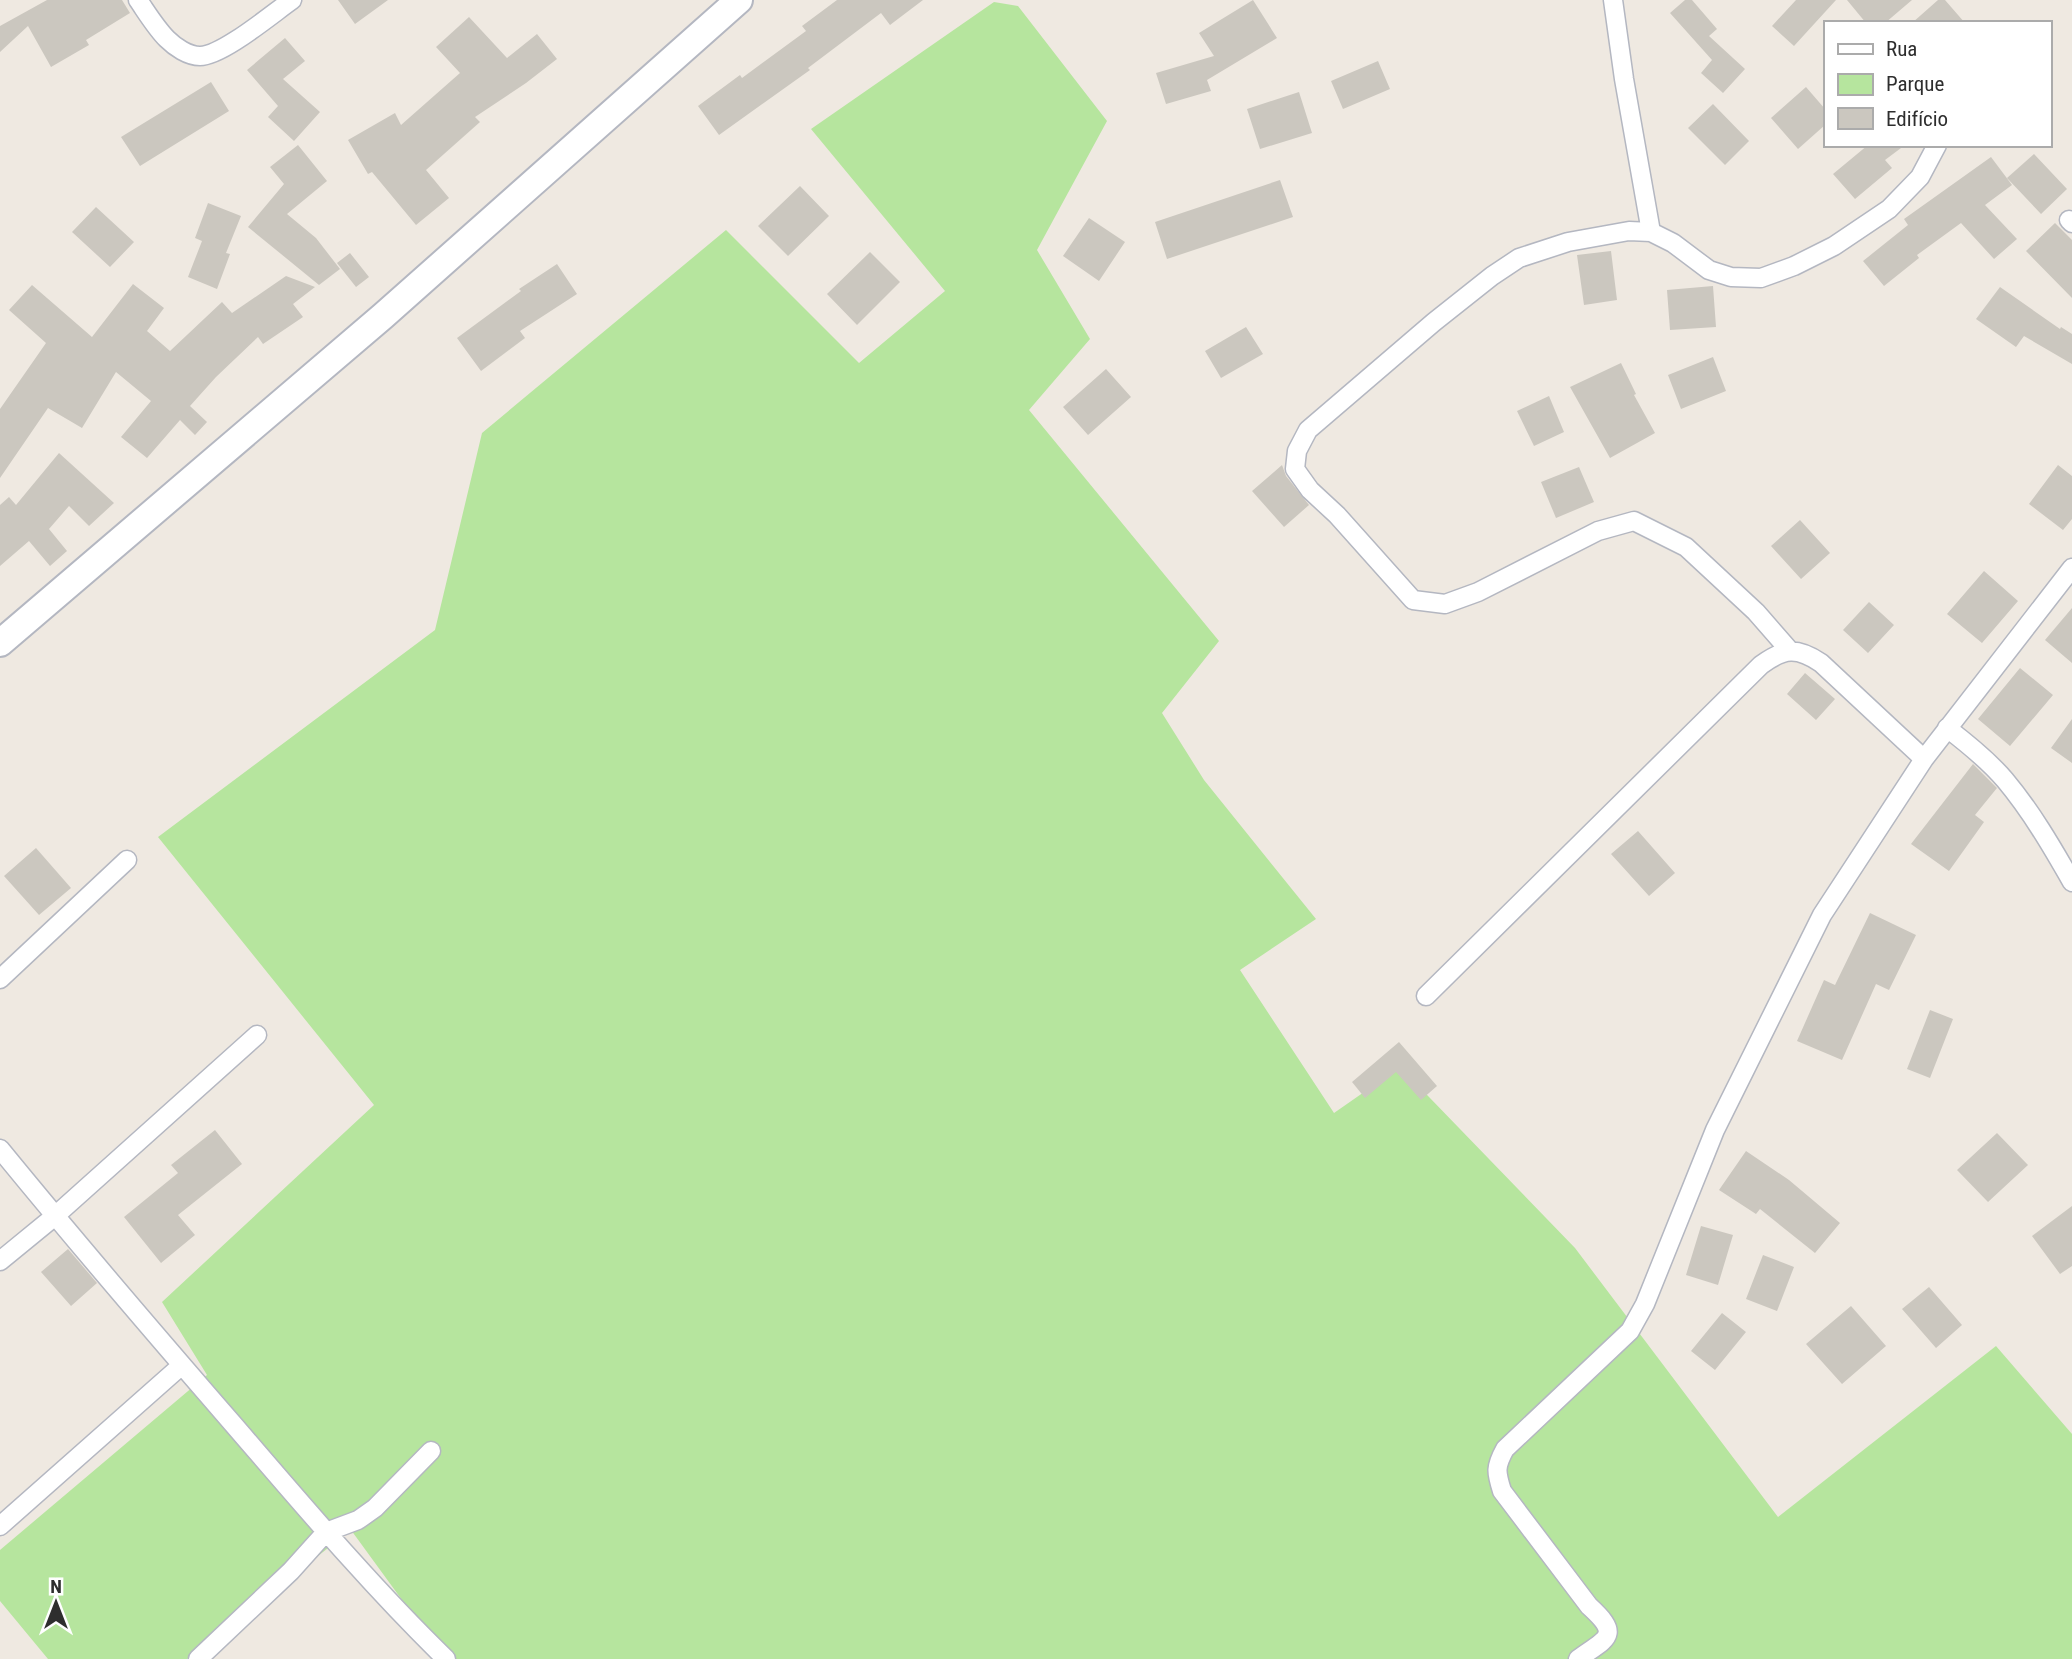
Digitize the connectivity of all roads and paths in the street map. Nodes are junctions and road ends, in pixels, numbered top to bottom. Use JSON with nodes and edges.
{"nodes":[{"id":1,"x":138,"y":0,"type":"edge"},
{"id":2,"x":292,"y":0,"type":"edge"},
{"id":3,"x":739,"y":0,"type":"edge"},
{"id":4,"x":1613,"y":0,"type":"edge"},
{"id":5,"x":1936,"y":147,"type":"edge"},
{"id":6,"x":1651,"y":232,"type":"junction"},
{"id":7,"x":2072,"y":568,"type":"edge"},
{"id":8,"x":0,"y":643,"type":"edge"},
{"id":9,"x":1790,"y":651,"type":"junction"},
{"id":10,"x":1947,"y":728,"type":"junction"},
{"id":11,"x":1924,"y":759,"type":"junction"},
{"id":12,"x":127,"y":860,"type":"dead end"},
{"id":13,"x":2072,"y":882,"type":"edge"},
{"id":14,"x":0,"y":979,"type":"edge"},
{"id":15,"x":1426,"y":996,"type":"dead end"},
{"id":16,"x":257,"y":1035,"type":"dead end"},
{"id":17,"x":0,"y":1149,"type":"edge"},
{"id":18,"x":55,"y":1216,"type":"junction"},
{"id":19,"x":0,"y":1261,"type":"edge"},
{"id":20,"x":182,"y":1366,"type":"junction"},
{"id":21,"x":431,"y":1451,"type":"dead end"},
{"id":22,"x":0,"y":1526,"type":"edge"},
{"id":23,"x":326,"y":1532,"type":"junction"},
{"id":24,"x":198,"y":1659,"type":"edge"},
{"id":25,"x":446,"y":1659,"type":"edge"},
{"id":26,"x":1578,"y":1659,"type":"edge"}],
"edges":[{"from":1,"to":2,"type":"street"},
{"from":3,"to":8,"type":"main road"},
{"from":4,"to":6,"type":"street"},
{"from":5,"to":6,"type":"street"},
{"from":6,"to":9,"type":"street"},
{"from":7,"to":10,"type":"street"},
{"from":9,"to":11,"type":"street"},
{"from":9,"to":15,"type":"street"},
{"from":10,"to":11,"type":"street"},
{"from":10,"to":13,"type":"street"},
{"from":11,"to":26,"type":"street"},
{"from":12,"to":14,"type":"street"},
{"from":16,"to":18,"type":"street"},
{"from":17,"to":18,"type":"street"},
{"from":18,"to":19,"type":"street"},
{"from":18,"to":20,"type":"street"},
{"from":20,"to":22,"type":"street"},
{"from":20,"to":23,"type":"street"},
{"from":21,"to":23,"type":"street"},
{"from":23,"to":24,"type":"street"},
{"from":23,"to":25,"type":"street"}]}
